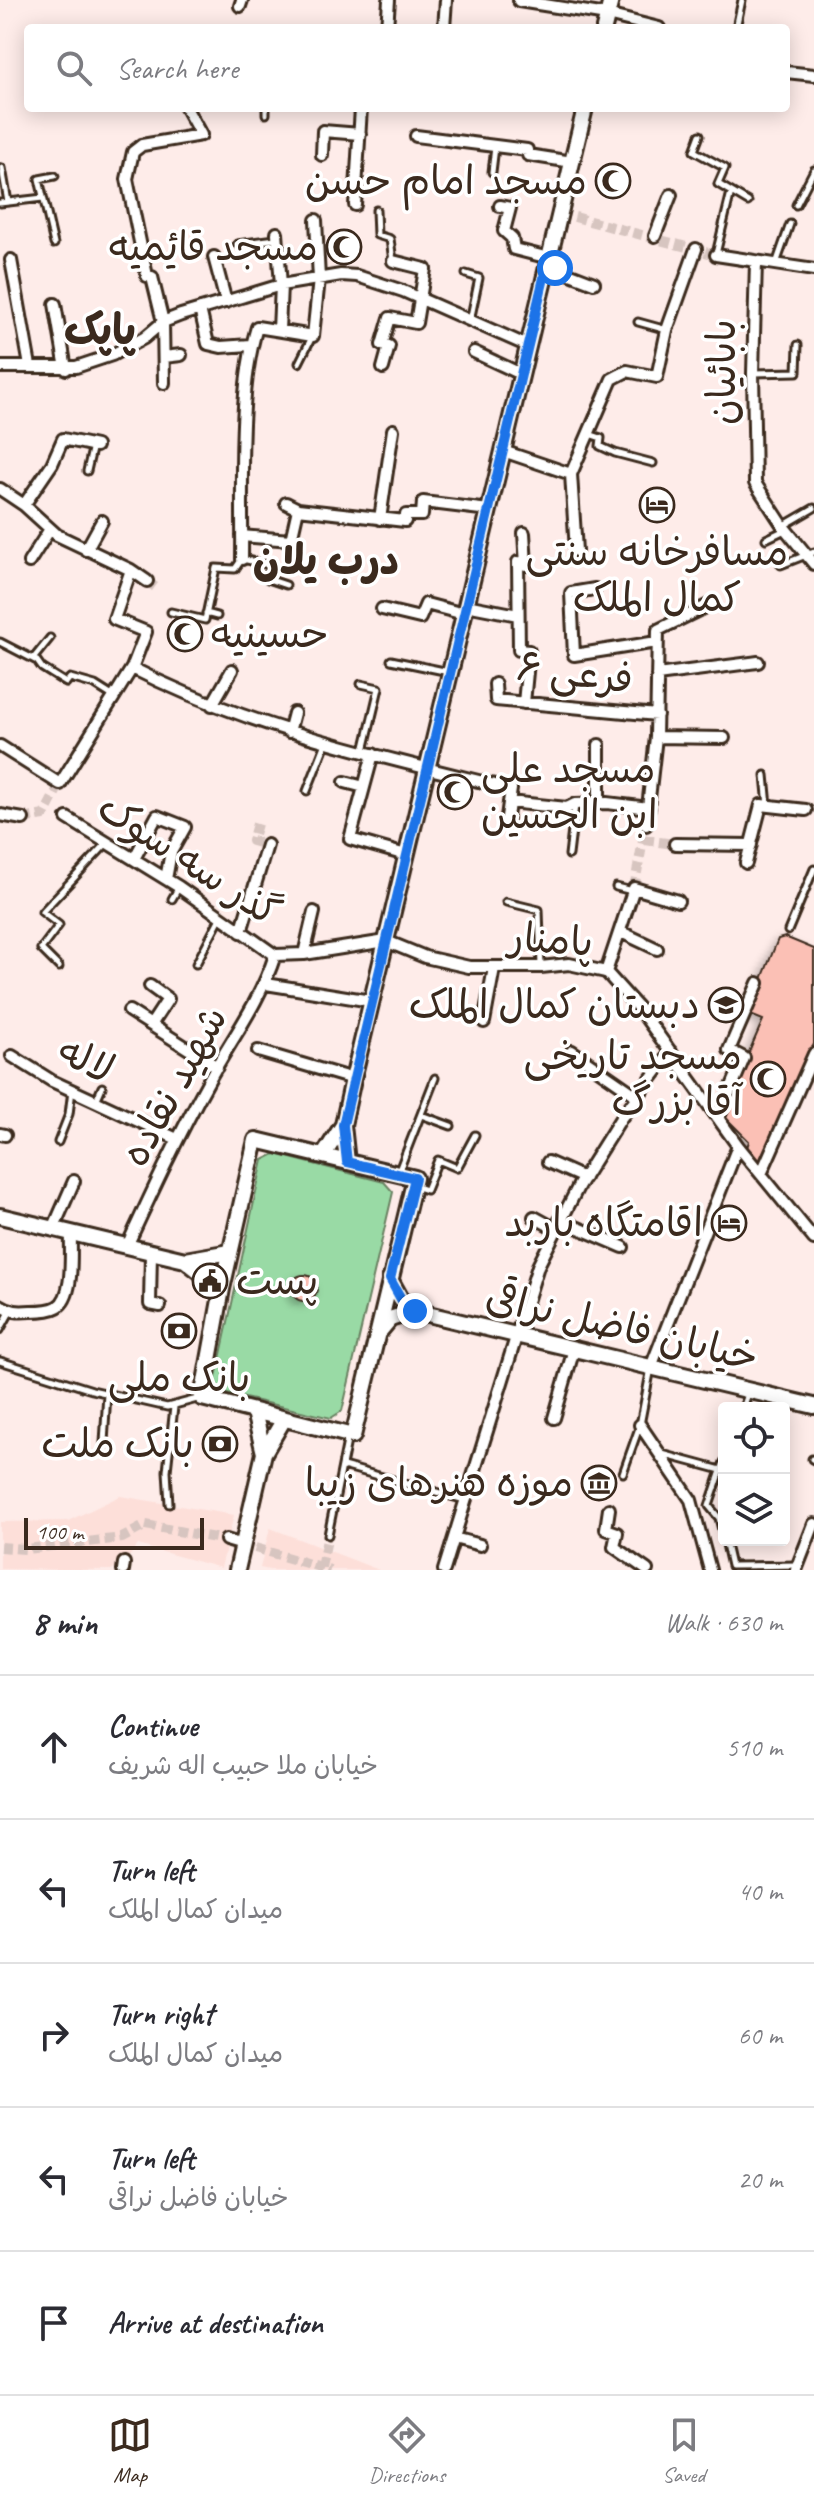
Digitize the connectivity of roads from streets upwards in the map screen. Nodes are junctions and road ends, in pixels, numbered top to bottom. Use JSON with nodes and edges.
{"nodes":[{"id":1,"x":389,"y":0,"type":"edge"},
{"id":2,"x":446,"y":0,"type":"edge"},
{"id":3,"x":519,"y":1,"type":"edge"},
{"id":4,"x":607,"y":14,"type":"edge"},
{"id":5,"x":387,"y":24,"type":"edge"},
{"id":6,"x":444,"y":24,"type":"edge"},
{"id":7,"x":644,"y":24,"type":"edge"},
{"id":8,"x":790,"y":72,"type":"edge"},
{"id":9,"x":814,"y":75,"type":"edge"},
{"id":10,"x":188,"y":112,"type":"edge"},
{"id":11,"x":361,"y":112,"type":"edge"},
{"id":12,"x":584,"y":112,"type":"edge"},
{"id":13,"x":360,"y":134,"type":"junction"},
{"id":14,"x":416,"y":136,"type":"dead end"},
{"id":15,"x":322,"y":155,"type":"dead end"},
{"id":16,"x":572,"y":162,"type":"junction"},
{"id":17,"x":671,"y":195,"type":"dead end"},
{"id":18,"x":355,"y":205,"type":"dead end"},
{"id":19,"x":500,"y":206,"type":"dead end"},
{"id":20,"x":316,"y":220,"type":"dead end"},
{"id":21,"x":277,"y":236,"type":"road end"},
{"id":22,"x":655,"y":236,"type":"dead end"},
{"id":23,"x":696,"y":249,"type":"dead end"},
{"id":24,"x":716,"y":255,"type":"tunnel mouth"},
{"id":25,"x":214,"y":257,"type":"dead end"},
{"id":26,"x":11,"y":260,"type":"dead end"},
{"id":27,"x":393,"y":261,"type":"road end"},
{"id":28,"x":548,"y":262,"type":"junction"},
{"id":29,"x":756,"y":262,"type":"junction"},
{"id":30,"x":814,"y":270,"type":"edge"},
{"id":31,"x":319,"y":279,"type":"junction"},
{"id":32,"x":594,"y":283,"type":"dead end"},
{"id":33,"x":281,"y":285,"type":"junction"},
{"id":34,"x":421,"y":299,"type":"junction"},
{"id":35,"x":226,"y":302,"type":"junction"},
{"id":36,"x":55,"y":304,"type":"dead end"},
{"id":37,"x":200,"y":309,"type":"junction"},
{"id":38,"x":163,"y":322,"type":"junction"},
{"id":39,"x":279,"y":330,"type":"junction"},
{"id":40,"x":251,"y":345,"type":"junction"},
{"id":41,"x":528,"y":346,"type":"junction"},
{"id":42,"x":474,"y":352,"type":"dead end"},
{"id":43,"x":181,"y":355,"type":"dead end"},
{"id":44,"x":164,"y":357,"type":"junction"},
{"id":45,"x":30,"y":366,"type":"junction"},
{"id":46,"x":0,"y":367,"type":"edge"},
{"id":47,"x":383,"y":368,"type":"dead end"},
{"id":48,"x":66,"y":369,"type":"junction"},
{"id":49,"x":521,"y":374,"type":"junction"},
{"id":50,"x":164,"y":383,"type":"dead end"},
{"id":51,"x":393,"y":430,"type":"dead end"},
{"id":52,"x":94,"y":446,"type":"road end"},
{"id":53,"x":503,"y":451,"type":"junction"},
{"id":54,"x":571,"y":474,"type":"junction"},
{"id":55,"x":0,"y":489,"type":"edge"},
{"id":56,"x":339,"y":499,"type":"dead end"},
{"id":57,"x":286,"y":503,"type":"dead end"},
{"id":58,"x":24,"y":505,"type":"junction"},
{"id":59,"x":298,"y":509,"type":"junction"},
{"id":60,"x":489,"y":510,"type":"junction"},
{"id":61,"x":337,"y":514,"type":"junction"},
{"id":62,"x":380,"y":519,"type":"junction"},
{"id":63,"x":102,"y":521,"type":"dead end"},
{"id":64,"x":50,"y":529,"type":"junction"},
{"id":65,"x":524,"y":533,"type":"dead end"},
{"id":66,"x":242,"y":536,"type":"junction"},
{"id":67,"x":86,"y":550,"type":"junction"},
{"id":68,"x":576,"y":551,"type":"dead end"},
{"id":69,"x":810,"y":553,"type":"edge"},
{"id":70,"x":242,"y":559,"type":"road end"},
{"id":71,"x":29,"y":562,"type":"dead end"},
{"id":72,"x":814,"y":564,"type":"edge"},
{"id":73,"x":131,"y":570,"type":"junction"},
{"id":74,"x":147,"y":581,"type":"tunnel mouth"},
{"id":75,"x":595,"y":589,"type":"dead end"},
{"id":76,"x":713,"y":603,"type":"dead end"},
{"id":77,"x":382,"y":609,"type":"dead end"},
{"id":78,"x":465,"y":609,"type":"junction"},
{"id":79,"x":518,"y":615,"type":"junction"},
{"id":80,"x":657,"y":636,"type":"junction"},
{"id":81,"x":758,"y":662,"type":"dead end"},
{"id":82,"x":132,"y":668,"type":"junction"},
{"id":83,"x":232,"y":670,"type":"dead end"},
{"id":84,"x":657,"y":675,"type":"junction"},
{"id":85,"x":495,"y":684,"type":"dead end"},
{"id":86,"x":524,"y":703,"type":"junction"},
{"id":87,"x":212,"y":705,"type":"junction"},
{"id":88,"x":294,"y":713,"type":"dead end"},
{"id":89,"x":657,"y":715,"type":"junction"},
{"id":90,"x":289,"y":732,"type":"junction"},
{"id":91,"x":656,"y":737,"type":"junction"},
{"id":92,"x":724,"y":738,"type":"dead end"},
{"id":93,"x":599,"y":745,"type":"dead end"},
{"id":94,"x":0,"y":746,"type":"edge"},
{"id":95,"x":368,"y":753,"type":"junction"},
{"id":96,"x":427,"y":768,"type":"junction"},
{"id":97,"x":345,"y":782,"type":"dead end"},
{"id":98,"x":364,"y":787,"type":"junction"},
{"id":99,"x":509,"y":802,"type":"junction"},
{"id":100,"x":599,"y":803,"type":"junction"},
{"id":101,"x":649,"y":808,"type":"junction"},
{"id":102,"x":806,"y":810,"type":"dead end"},
{"id":103,"x":0,"y":815,"type":"edge"},
{"id":104,"x":67,"y":818,"type":"dead end"},
{"id":105,"x":23,"y":819,"type":"tunnel mouth"},
{"id":106,"x":506,"y":824,"type":"dead end"},
{"id":107,"x":646,"y":825,"type":"tunnel mouth"},
{"id":108,"x":675,"y":844,"type":"tunnel mouth"},
{"id":109,"x":267,"y":845,"type":"tunnel mouth"},
{"id":110,"x":751,"y":845,"type":"junction"},
{"id":111,"x":406,"y":855,"type":"junction"},
{"id":112,"x":134,"y":859,"type":"junction"},
{"id":113,"x":746,"y":863,"type":"dead end"},
{"id":114,"x":166,"y":879,"type":"junction"},
{"id":115,"x":678,"y":901,"type":"dead end"},
{"id":116,"x":314,"y":912,"type":"dead end"},
{"id":117,"x":241,"y":932,"type":"junction"},
{"id":118,"x":621,"y":932,"type":"junction"},
{"id":119,"x":386,"y":941,"type":"junction"},
{"id":120,"x":657,"y":949,"type":"dead end"},
{"id":121,"x":304,"y":954,"type":"junction"},
{"id":122,"x":275,"y":955,"type":"junction"},
{"id":123,"x":494,"y":968,"type":"junction"},
{"id":124,"x":606,"y":972,"type":"junction"},
{"id":125,"x":758,"y":983,"type":"dead end"},
{"id":126,"x":266,"y":984,"type":"junction"},
{"id":127,"x":150,"y":986,"type":"dead end"},
{"id":128,"x":371,"y":1001,"type":"junction"},
{"id":129,"x":129,"y":1011,"type":"dead end"},
{"id":130,"x":484,"y":1022,"type":"dead end"},
{"id":131,"x":151,"y":1025,"type":"junction"},
{"id":132,"x":258,"y":1051,"type":"dead end"},
{"id":133,"x":572,"y":1051,"type":"dead end"},
{"id":134,"x":671,"y":1052,"type":"junction"},
{"id":135,"x":814,"y":1054,"type":"edge"},
{"id":136,"x":12,"y":1056,"type":"dead end"},
{"id":137,"x":217,"y":1067,"type":"junction"},
{"id":138,"x":353,"y":1079,"type":"junction"},
{"id":139,"x":637,"y":1096,"type":"junction"},
{"id":140,"x":719,"y":1117,"type":"junction"},
{"id":141,"x":343,"y":1125,"type":"junction"},
{"id":142,"x":177,"y":1139,"type":"junction"},
{"id":143,"x":738,"y":1146,"type":"junction"},
{"id":144,"x":323,"y":1156,"type":"junction"},
{"id":145,"x":347,"y":1162,"type":"junction"},
{"id":146,"x":548,"y":1162,"type":"dead end"},
{"id":147,"x":761,"y":1174,"type":"junction"},
{"id":148,"x":584,"y":1178,"type":"junction"},
{"id":149,"x":74,"y":1181,"type":"dead end"},
{"id":150,"x":0,"y":1216,"type":"edge"},
{"id":151,"x":534,"y":1217,"type":"dead end"},
{"id":152,"x":558,"y":1225,"type":"junction"},
{"id":153,"x":53,"y":1229,"type":"junction"},
{"id":154,"x":71,"y":1233,"type":"junction"},
{"id":155,"x":814,"y":1239,"type":"edge"},
{"id":156,"x":127,"y":1246,"type":"junction"},
{"id":157,"x":623,"y":1247,"type":"dead end"},
{"id":158,"x":151,"y":1252,"type":"junction"},
{"id":159,"x":230,"y":1252,"type":"junction"},
{"id":160,"x":185,"y":1260,"type":"junction"},
{"id":161,"x":390,"y":1279,"type":"junction"},
{"id":162,"x":222,"y":1289,"type":"junction"},
{"id":163,"x":160,"y":1306,"type":"dead end"},
{"id":164,"x":5,"y":1308,"type":"edge"},
{"id":165,"x":415,"y":1311,"type":"junction"},
{"id":166,"x":377,"y":1335,"type":"junction"},
{"id":167,"x":517,"y":1335,"type":"junction"},
{"id":168,"x":574,"y":1349,"type":"junction"},
{"id":169,"x":651,"y":1367,"type":"junction"},
{"id":170,"x":814,"y":1406,"type":"edge"},
{"id":171,"x":254,"y":1412,"type":"junction"},
{"id":172,"x":554,"y":1418,"type":"dead end"},
{"id":173,"x":284,"y":1419,"type":"junction"},
{"id":174,"x":640,"y":1425,"type":"road end"},
{"id":175,"x":264,"y":1453,"type":"junction"},
{"id":176,"x":609,"y":1509,"type":"dead end"},
{"id":177,"x":814,"y":1524,"type":"edge"},
{"id":178,"x":454,"y":1538,"type":"junction"},
{"id":179,"x":226,"y":1540,"type":"tunnel mouth"},
{"id":180,"x":243,"y":1545,"type":"junction"},
{"id":181,"x":480,"y":1545,"type":"dead end"},
{"id":182,"x":797,"y":1568,"type":"edge"},
{"id":183,"x":237,"y":1570,"type":"edge"},
{"id":184,"x":444,"y":1570,"type":"edge"},
{"id":185,"x":647,"y":1570,"type":"edge"},
{"id":186,"x":710,"y":1570,"type":"edge"}],
"edges":[{"from":1,"to":5,"type":"street"},
{"from":2,"to":6,"type":"street"},
{"from":3,"to":4,"type":"street"},
{"from":4,"to":7,"type":"street"},
{"from":8,"to":9,"type":"street"},
{"from":10,"to":38,"type":"street"},
{"from":11,"to":13,"type":"street"},
{"from":12,"to":16,"type":"main road"},
{"from":13,"to":15,"type":"street"},
{"from":13,"to":18,"type":"street"},
{"from":14,"to":16,"type":"street"},
{"from":16,"to":28,"type":"main road"},
{"from":17,"to":22,"type":"street"},
{"from":19,"to":28,"type":"street"},
{"from":20,"to":31,"type":"street"},
{"from":21,"to":33,"type":"street"},
{"from":23,"to":54,"type":"street"},
{"from":24,"to":29,"type":"street"},
{"from":25,"to":35,"type":"street"},
{"from":26,"to":45,"type":"street"},
{"from":27,"to":34,"type":"street"},
{"from":28,"to":32,"type":"street"},
{"from":28,"to":41,"type":"main road"},
{"from":29,"to":30,"type":"street"},
{"from":29,"to":69,"type":"street","name":"بابائیان"},
{"from":31,"to":33,"type":"street"},
{"from":31,"to":34,"type":"street"},
{"from":31,"to":39,"type":"street"},
{"from":33,"to":35,"type":"street"},
{"from":33,"to":39,"type":"street"},
{"from":34,"to":41,"type":"street"},
{"from":34,"to":47,"type":"street"},
{"from":35,"to":37,"type":"street"},
{"from":36,"to":48,"type":"street"},
{"from":37,"to":38,"type":"street"},
{"from":37,"to":40,"type":"street"},
{"from":38,"to":44,"type":"street"},
{"from":38,"to":48,"type":"street"},
{"from":39,"to":40,"type":"street"},
{"from":40,"to":66,"type":"street"},
{"from":41,"to":49,"type":"main road"},
{"from":42,"to":49,"type":"street"},
{"from":43,"to":44,"type":"street"},
{"from":44,"to":50,"type":"street"},
{"from":45,"to":46,"type":"street"},
{"from":45,"to":48,"type":"street"},
{"from":49,"to":53,"type":"main road"},
{"from":51,"to":62,"type":"street"},
{"from":52,"to":58,"type":"street"},
{"from":53,"to":54,"type":"street"},
{"from":53,"to":60,"type":"main road"},
{"from":54,"to":68,"type":"street"},
{"from":55,"to":58,"type":"street"},
{"from":56,"to":61,"type":"street"},
{"from":57,"to":59,"type":"street"},
{"from":58,"to":64,"type":"street"},
{"from":59,"to":61,"type":"street"},
{"from":59,"to":66,"type":"street"},
{"from":60,"to":62,"type":"street"},
{"from":60,"to":78,"type":"main road"},
{"from":61,"to":62,"type":"street"},
{"from":63,"to":67,"type":"street"},
{"from":64,"to":67,"type":"street"},
{"from":64,"to":71,"type":"street"},
{"from":65,"to":79,"type":"street"},
{"from":66,"to":70,"type":"street"},
{"from":67,"to":73,"type":"street"},
{"from":69,"to":72,"type":"street"},
{"from":73,"to":74,"type":"street"},
{"from":73,"to":82,"type":"street"},
{"from":75,"to":80,"type":"street"},
{"from":76,"to":80,"type":"street"},
{"from":77,"to":78,"type":"street"},
{"from":78,"to":79,"type":"street"},
{"from":78,"to":96,"type":"main road"},
{"from":79,"to":86,"type":"street"},
{"from":80,"to":84,"type":"street"},
{"from":81,"to":84,"type":"street"},
{"from":82,"to":87,"type":"street"},
{"from":82,"to":94,"type":"street"},
{"from":83,"to":87,"type":"street"},
{"from":84,"to":89,"type":"street"},
{"from":85,"to":86,"type":"street","name":"فرعی ۶"},
{"from":86,"to":89,"type":"street","name":"فرعی ۶"},
{"from":87,"to":90,"type":"street"},
{"from":88,"to":90,"type":"street"},
{"from":89,"to":91,"type":"street"},
{"from":90,"to":95,"type":"street"},
{"from":91,"to":92,"type":"street"},
{"from":91,"to":101,"type":"street"},
{"from":93,"to":100,"type":"street"},
{"from":95,"to":96,"type":"street"},
{"from":95,"to":98,"type":"street"},
{"from":96,"to":99,"type":"street"},
{"from":96,"to":111,"type":"main road"},
{"from":97,"to":98,"type":"street"},
{"from":98,"to":111,"type":"street"},
{"from":99,"to":100,"type":"street"},
{"from":99,"to":106,"type":"street"},
{"from":100,"to":101,"type":"street"},
{"from":101,"to":107,"type":"street"},
{"from":102,"to":110,"type":"street"},
{"from":103,"to":105,"type":"street"},
{"from":104,"to":112,"type":"street","name":"گذر سه سوک"},
{"from":108,"to":110,"type":"street"},
{"from":109,"to":117,"type":"street"},
{"from":110,"to":113,"type":"street"},
{"from":111,"to":119,"type":"main road"},
{"from":112,"to":114,"type":"street","name":"گذر سه سوک"},
{"from":112,"to":114,"type":"street"},
{"from":114,"to":117,"type":"street","name":"گذر سه سوک"},
{"from":115,"to":118,"type":"street"},
{"from":116,"to":121,"type":"street"},
{"from":117,"to":122,"type":"street","name":"گذر سه سوک"},
{"from":118,"to":120,"type":"street"},
{"from":118,"to":124,"type":"street"},
{"from":119,"to":121,"type":"street"},
{"from":119,"to":123,"type":"street","name":"پامنار"},
{"from":119,"to":128,"type":"main road"},
{"from":121,"to":122,"type":"street"},
{"from":122,"to":126,"type":"street","name":"شهید نقاده"},
{"from":123,"to":124,"type":"street","name":"پامنار"},
{"from":123,"to":130,"type":"street"},
{"from":124,"to":134,"type":"street","name":"پامنار"},
{"from":125,"to":140,"type":"street"},
{"from":126,"to":128,"type":"street"},
{"from":126,"to":137,"type":"street","name":"شهید نقاده"},
{"from":127,"to":131,"type":"street"},
{"from":128,"to":138,"type":"main road"},
{"from":129,"to":131,"type":"street"},
{"from":131,"to":137,"type":"street"},
{"from":132,"to":138,"type":"street"},
{"from":133,"to":139,"type":"street"},
{"from":134,"to":139,"type":"street"},
{"from":134,"to":140,"type":"street","name":"پامنار"},
{"from":135,"to":147,"type":"street"},
{"from":136,"to":142,"type":"street","name":"لاله"},
{"from":137,"to":142,"type":"street","name":"شهید نقاده"},
{"from":138,"to":141,"type":"main road"},
{"from":139,"to":148,"type":"street"},
{"from":140,"to":143,"type":"street","name":"پامنار"},
{"from":141,"to":144,"type":"main road"},
{"from":141,"to":145,"type":"main road"},
{"from":142,"to":156,"type":"street","name":"شهید نقاده"},
{"from":143,"to":147,"type":"street","name":"پامنار"},
{"from":143,"to":169,"type":"street"},
{"from":144,"to":145,"type":"main road"},
{"from":144,"to":159,"type":"main road"},
{"from":145,"to":161,"type":"main road"},
{"from":146,"to":148,"type":"street"},
{"from":147,"to":155,"type":"street","name":"پامنار"},
{"from":148,"to":152,"type":"street"},
{"from":149,"to":153,"type":"street"},
{"from":150,"to":153,"type":"main road"},
{"from":151,"to":152,"type":"street"},
{"from":152,"to":157,"type":"street"},
{"from":152,"to":167,"type":"street"},
{"from":153,"to":154,"type":"main road"},
{"from":154,"to":156,"type":"main road"},
{"from":154,"to":164,"type":"street"},
{"from":156,"to":158,"type":"main road"},
{"from":158,"to":160,"type":"main road"},
{"from":158,"to":163,"type":"street"},
{"from":159,"to":160,"type":"main road"},
{"from":159,"to":162,"type":"main road"},
{"from":160,"to":162,"type":"main road"},
{"from":161,"to":165,"type":"main road"},
{"from":161,"to":166,"type":"main road"},
{"from":162,"to":171,"type":"main road"},
{"from":165,"to":166,"type":"main road"},
{"from":165,"to":167,"type":"main road","name":"خیابان فاضل نراقی"},
{"from":166,"to":173,"type":"main road"},
{"from":167,"to":168,"type":"main road","name":"خیابان فاضل نراقی"},
{"from":167,"to":178,"type":"street"},
{"from":168,"to":169,"type":"main road","name":"خیابان فاضل نراقی"},
{"from":168,"to":172,"type":"street"},
{"from":169,"to":170,"type":"main road","name":"خیابان فاضل نراقی"},
{"from":171,"to":173,"type":"main road"},
{"from":171,"to":175,"type":"main road"},
{"from":173,"to":175,"type":"main road"},
{"from":174,"to":186,"type":"street"},
{"from":175,"to":180,"type":"main road"},
{"from":176,"to":185,"type":"street"},
{"from":177,"to":182,"type":"street"},
{"from":178,"to":181,"type":"street"},
{"from":178,"to":184,"type":"street"},
{"from":179,"to":180,"type":"street"},
{"from":180,"to":183,"type":"main road"}]}
